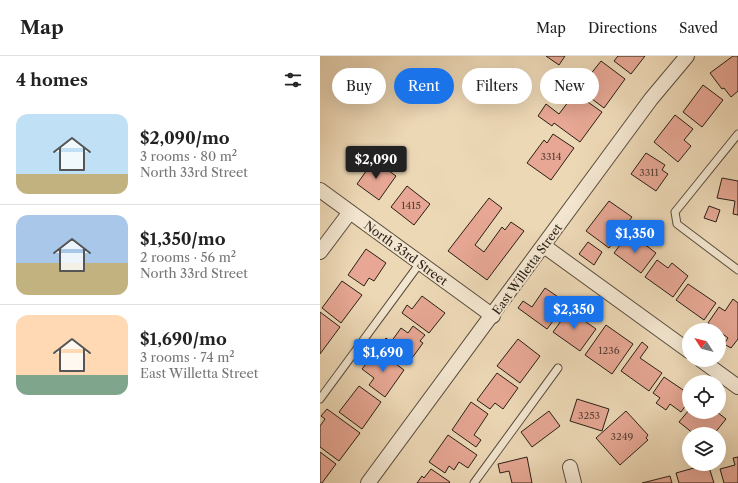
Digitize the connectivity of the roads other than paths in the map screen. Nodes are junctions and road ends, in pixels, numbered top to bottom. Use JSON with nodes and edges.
{"nodes":[{"id":1,"x":687,"y":56,"type":"edge"},
{"id":2,"x":738,"y":134,"type":"edge"},
{"id":3,"x":320,"y":190,"type":"edge"},
{"id":4,"x":350,"y":212,"type":"junction"},
{"id":5,"x":544,"y":246,"type":"junction"},
{"id":6,"x":320,"y":252,"type":"edge"},
{"id":7,"x":420,"y":263,"type":"junction"},
{"id":8,"x":738,"y":270,"type":"edge"},
{"id":9,"x":493,"y":316,"type":"junction"},
{"id":10,"x":682,"y":346,"type":"edge"},
{"id":11,"x":711,"y":367,"type":"edge"},
{"id":12,"x":558,"y":368,"type":"dead end"},
{"id":13,"x":738,"y":387,"type":"edge"},
{"id":14,"x":320,"y":400,"type":"edge"},
{"id":15,"x":570,"y":467,"type":"dead end"},
{"id":16,"x":368,"y":483,"type":"edge"},
{"id":17,"x":474,"y":483,"type":"edge"},
{"id":18,"x":574,"y":483,"type":"edge"}],
"edges":[{"from":1,"to":5,"type":"street","name":"East Willetta Street"},
{"from":2,"to":8,"type":"lane"},
{"from":3,"to":4,"type":"street","name":"North 33rd Street"},
{"from":4,"to":6,"type":"street"},
{"from":4,"to":7,"type":"street","name":"North 33rd Street"},
{"from":5,"to":9,"type":"street","name":"East Willetta Street"},
{"from":5,"to":10,"type":"street"},
{"from":7,"to":9,"type":"street","name":"North 33rd Street"},
{"from":7,"to":14,"type":"lane"},
{"from":9,"to":16,"type":"street","name":"East Willetta Street"},
{"from":11,"to":13,"type":"street"},
{"from":12,"to":17,"type":"lane"},
{"from":15,"to":18,"type":"street"}]}
